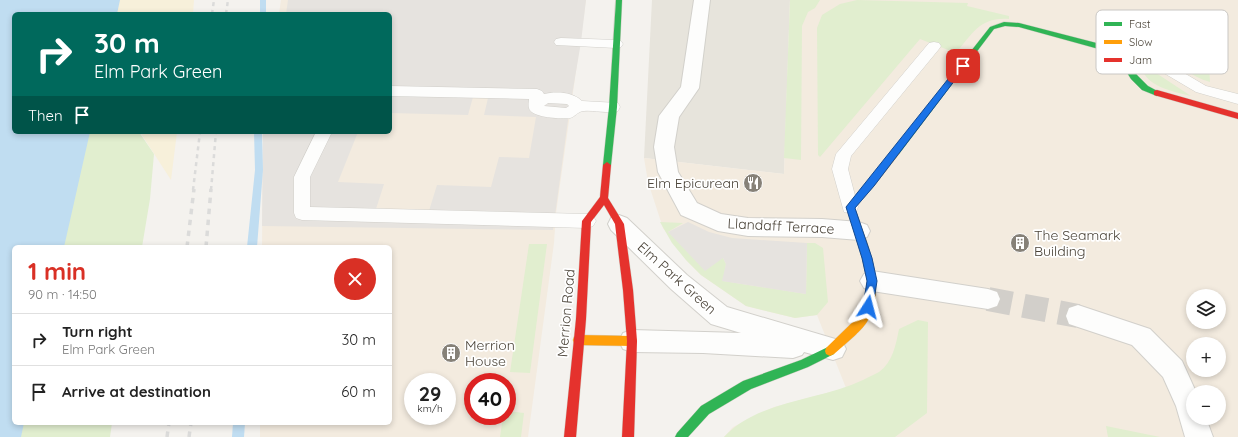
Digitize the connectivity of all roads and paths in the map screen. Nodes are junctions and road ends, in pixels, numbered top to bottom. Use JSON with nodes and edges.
{"nodes":[{"id":1,"x":619,"y":0,"type":"edge"},
{"id":2,"x":702,"y":0,"type":"edge"},
{"id":3,"x":561,"y":42,"type":"dead end"},
{"id":4,"x":616,"y":44,"type":"junction"},
{"id":5,"x":934,"y":46,"type":"dead end"},
{"id":6,"x":1096,"y":46,"type":"edge"},
{"id":7,"x":1132,"y":74,"type":"edge"},
{"id":8,"x":1174,"y":74,"type":"edge"},
{"id":9,"x":392,"y":91,"type":"edge"},
{"id":10,"x":1238,"y":99,"type":"edge"},
{"id":11,"x":613,"y":107,"type":"junction"},
{"id":12,"x":1238,"y":116,"type":"edge"},
{"id":13,"x":323,"y":134,"type":"edge"},
{"id":14,"x":604,"y":198,"type":"junction"},
{"id":15,"x":850,"y":207,"type":"junction"},
{"id":16,"x":587,"y":221,"type":"junction"},
{"id":17,"x":619,"y":224,"type":"junction"},
{"id":18,"x":859,"y":231,"type":"junction"},
{"id":19,"x":872,"y":281,"type":"junction"},
{"id":20,"x":988,"y":299,"type":"tunnel mouth"},
{"id":21,"x":1078,"y":316,"type":"tunnel mouth"},
{"id":22,"x":578,"y":340,"type":"junction"},
{"id":23,"x":632,"y":341,"type":"junction"},
{"id":24,"x":832,"y":348,"type":"junction"},
{"id":25,"x":570,"y":437,"type":"edge"},
{"id":26,"x":628,"y":437,"type":"edge"},
{"id":27,"x":681,"y":437,"type":"edge"},
{"id":28,"x":1199,"y":437,"type":"edge"}],
"edges":[{"from":1,"to":4,"type":"street"},
{"from":2,"to":18,"type":"street","name":"Llandaff Terrace"},
{"from":3,"to":4,"type":"lane"},
{"from":4,"to":11,"type":"street"},
{"from":5,"to":15,"type":"lane"},
{"from":6,"to":15,"type":"street"},
{"from":7,"to":12,"type":"street"},
{"from":8,"to":10,"type":"lane"},
{"from":9,"to":11,"type":"lane"},
{"from":11,"to":14,"type":"street"},
{"from":13,"to":16,"type":"lane"},
{"from":14,"to":16,"type":"street"},
{"from":14,"to":17,"type":"street"},
{"from":15,"to":18,"type":"street"},
{"from":16,"to":22,"type":"street","name":"Merrion Road"},
{"from":17,"to":23,"type":"street"},
{"from":17,"to":24,"type":"street","name":"Elm Park Green"},
{"from":18,"to":19,"type":"street"},
{"from":19,"to":20,"type":"street"},
{"from":19,"to":24,"type":"street"},
{"from":21,"to":28,"type":"street"},
{"from":22,"to":23,"type":"street"},
{"from":22,"to":25,"type":"street","name":"Merrion Road"},
{"from":23,"to":24,"type":"street"},
{"from":23,"to":26,"type":"street"},
{"from":24,"to":27,"type":"street"}]}
